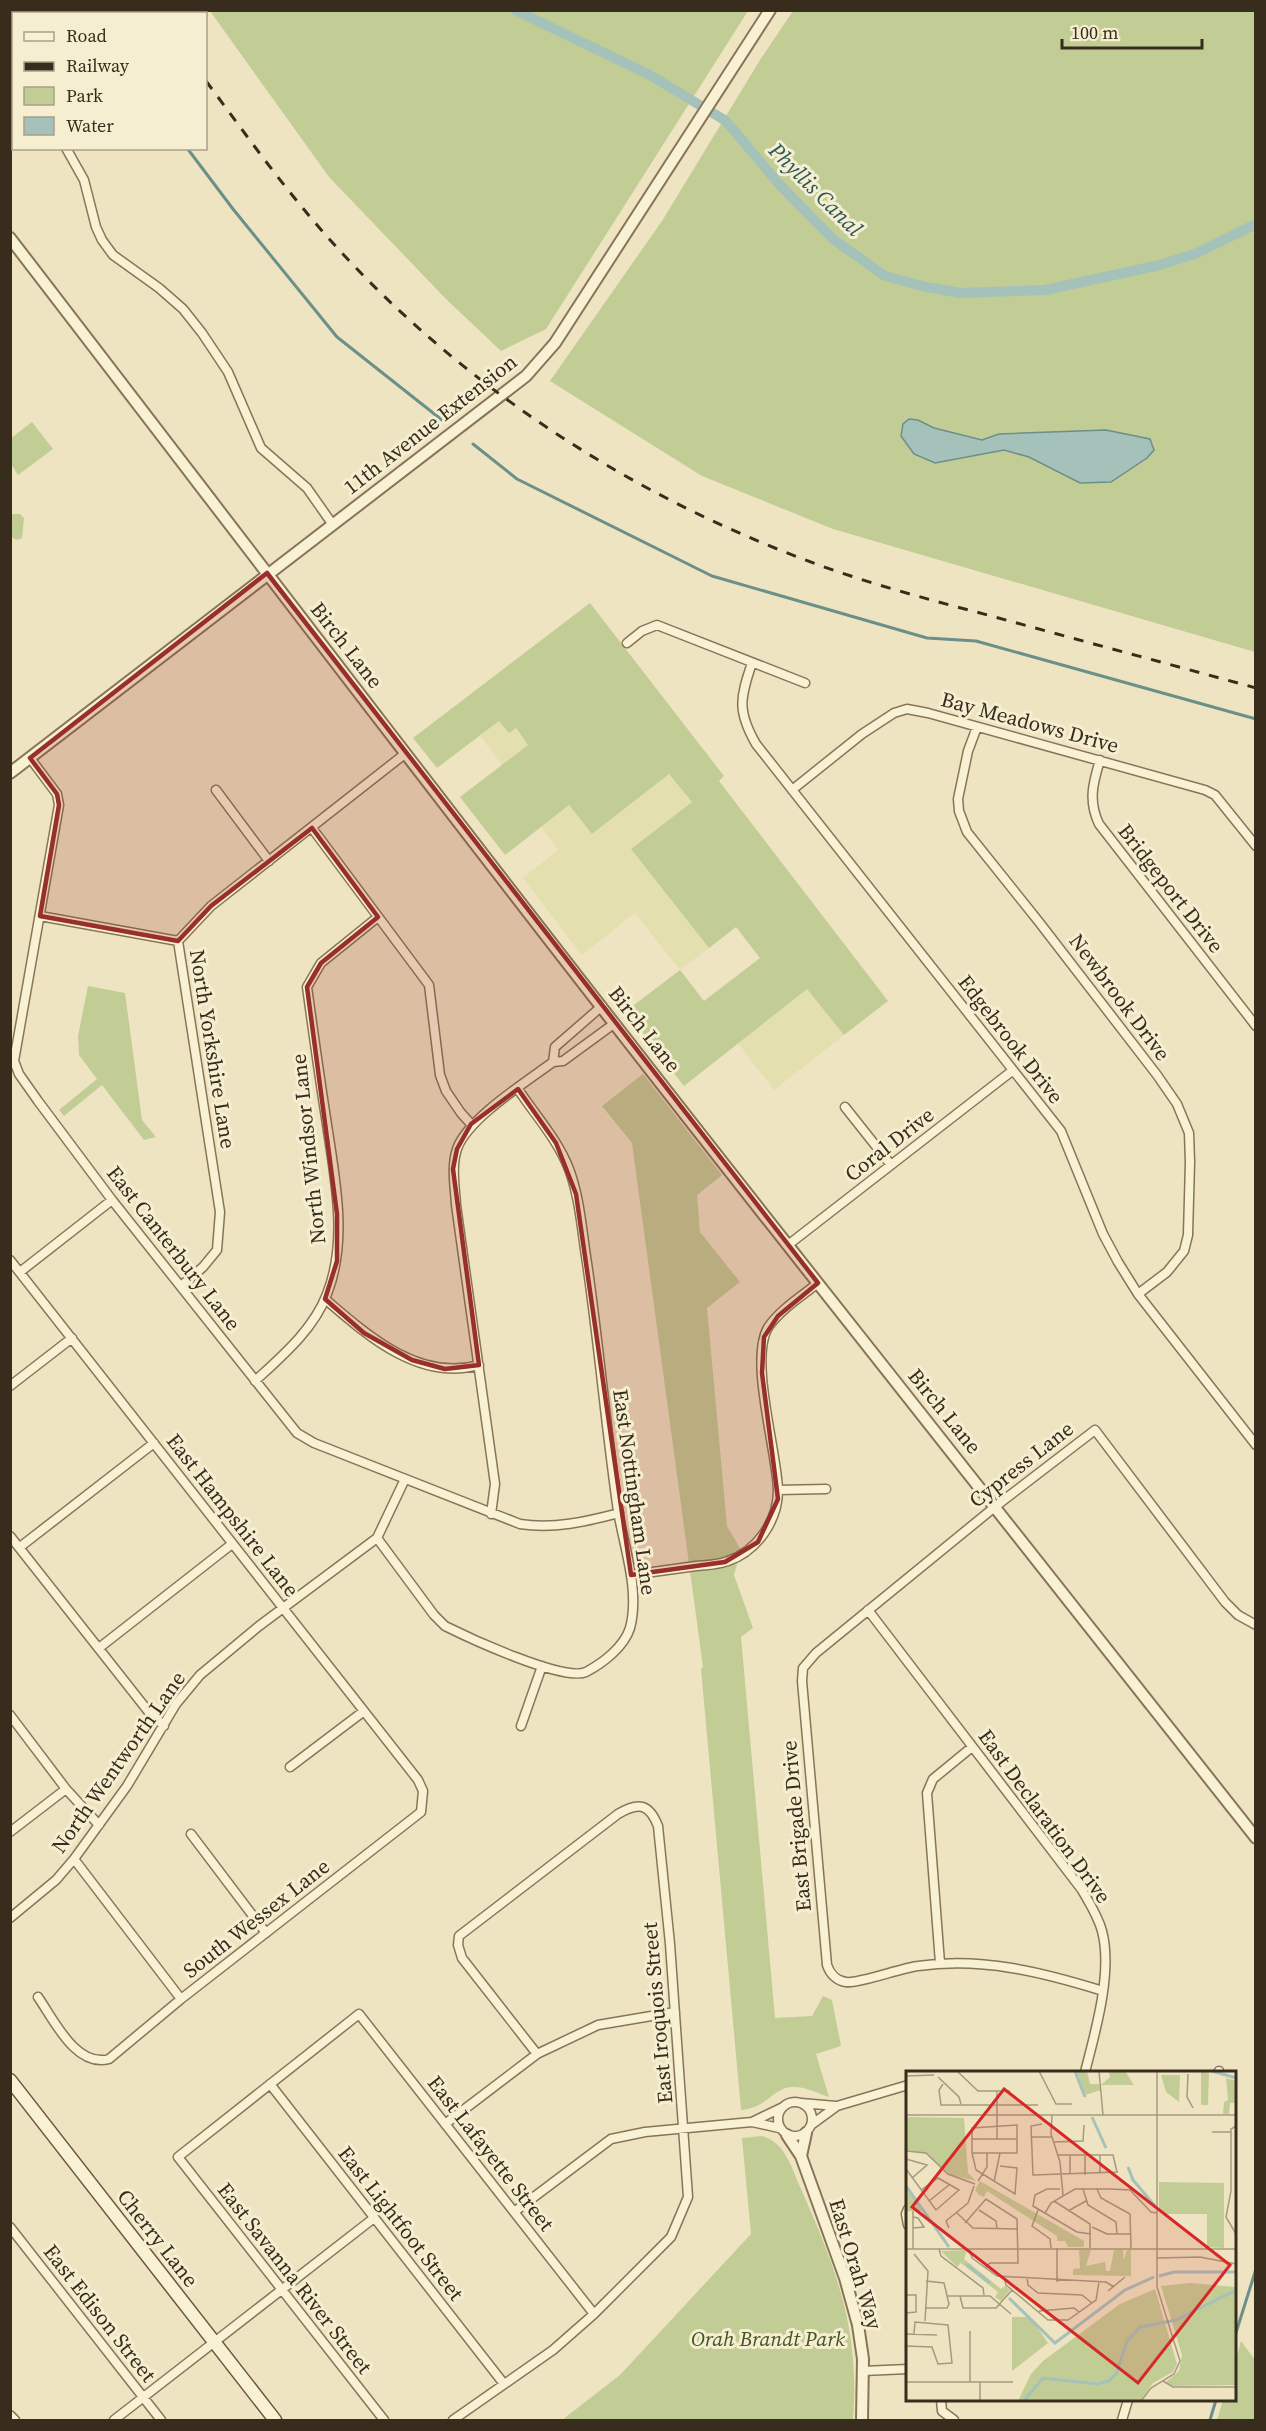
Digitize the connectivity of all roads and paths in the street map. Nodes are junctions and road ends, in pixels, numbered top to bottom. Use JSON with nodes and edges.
{"nodes":[{"id":1,"x":770,"y":10,"type":"edge"},
{"id":2,"x":67,"y":150,"type":"edge"},
{"id":3,"x":10,"y":237,"type":"edge"},
{"id":4,"x":333,"y":525,"type":"junction"},
{"id":5,"x":267,"y":573,"type":"junction"},
{"id":6,"x":627,"y":643,"type":"dead end"},
{"id":7,"x":752,"y":663,"type":"junction"},
{"id":8,"x":805,"y":683,"type":"dead end"},
{"id":9,"x":977,"y":727,"type":"junction"},
{"id":10,"x":406,"y":753,"type":"junction"},
{"id":11,"x":30,"y":758,"type":"junction"},
{"id":12,"x":1100,"y":760,"type":"junction"},
{"id":13,"x":10,"y":773,"type":"edge"},
{"id":14,"x":216,"y":790,"type":"dead end"},
{"id":15,"x":792,"y":790,"type":"junction"},
{"id":16,"x":312,"y":828,"type":"junction"},
{"id":17,"x":1256,"y":846,"type":"edge"},
{"id":18,"x":269,"y":861,"type":"junction"},
{"id":19,"x":40,"y":916,"type":"junction"},
{"id":20,"x":378,"y":917,"type":"junction"},
{"id":21,"x":178,"y":941,"type":"junction"},
{"id":22,"x":602,"y":1006,"type":"junction"},
{"id":23,"x":615,"y":1023,"type":"junction"},
{"id":24,"x":1256,"y":1026,"type":"edge"},
{"id":25,"x":553,"y":1062,"type":"junction"},
{"id":26,"x":1012,"y":1071,"type":"junction"},
{"id":27,"x":518,"y":1089,"type":"junction"},
{"id":28,"x":845,"y":1107,"type":"dead end"},
{"id":29,"x":471,"y":1124,"type":"junction"},
{"id":30,"x":891,"y":1165,"type":"junction"},
{"id":31,"x":112,"y":1200,"type":"junction"},
{"id":32,"x":788,"y":1245,"type":"junction"},
{"id":33,"x":10,"y":1260,"type":"edge"},
{"id":34,"x":20,"y":1272,"type":"junction"},
{"id":35,"x":818,"y":1283,"type":"junction"},
{"id":36,"x":181,"y":1286,"type":"junction"},
{"id":37,"x":1137,"y":1294,"type":"junction"},
{"id":38,"x":325,"y":1299,"type":"junction"},
{"id":39,"x":72,"y":1338,"type":"junction"},
{"id":40,"x":479,"y":1365,"type":"junction"},
{"id":41,"x":255,"y":1381,"type":"junction"},
{"id":42,"x":10,"y":1386,"type":"edge"},
{"id":43,"x":154,"y":1443,"type":"junction"},
{"id":44,"x":1256,"y":1445,"type":"edge"},
{"id":45,"x":405,"y":1479,"type":"junction"},
{"id":46,"x":825,"y":1489,"type":"dead end"},
{"id":47,"x":778,"y":1490,"type":"junction"},
{"id":48,"x":996,"y":1506,"type":"junction"},
{"id":49,"x":618,"y":1513,"type":"junction"},
{"id":50,"x":491,"y":1514,"type":"junction"},
{"id":51,"x":10,"y":1536,"type":"edge"},
{"id":52,"x":377,"y":1538,"type":"junction"},
{"id":53,"x":232,"y":1544,"type":"junction"},
{"id":54,"x":20,"y":1547,"type":"junction"},
{"id":55,"x":631,"y":1575,"type":"junction"},
{"id":56,"x":282,"y":1608,"type":"junction"},
{"id":57,"x":868,"y":1610,"type":"junction"},
{"id":58,"x":1256,"y":1625,"type":"edge"},
{"id":59,"x":99,"y":1648,"type":"junction"},
{"id":60,"x":542,"y":1666,"type":"junction"},
{"id":61,"x":803,"y":1668,"type":"joint"},
{"id":62,"x":364,"y":1711,"type":"junction"},
{"id":63,"x":10,"y":1715,"type":"edge"},
{"id":64,"x":164,"y":1726,"type":"junction"},
{"id":65,"x":521,"y":1726,"type":"dead end"},
{"id":66,"x":972,"y":1747,"type":"junction"},
{"id":67,"x":290,"y":1767,"type":"dead end"},
{"id":68,"x":66,"y":1789,"type":"junction"},
{"id":69,"x":423,"y":1794,"type":"joint"},
{"id":70,"x":99,"y":1825,"type":"junction"},
{"id":71,"x":10,"y":1832,"type":"edge"},
{"id":72,"x":191,"y":1834,"type":"dead end"},
{"id":73,"x":1254,"y":1834,"type":"edge"},
{"id":74,"x":74,"y":1859,"type":"junction"},
{"id":75,"x":10,"y":1918,"type":"edge"},
{"id":76,"x":266,"y":1933,"type":"junction"},
{"id":77,"x":940,"y":1963,"type":"junction"},
{"id":78,"x":1102,"y":1991,"type":"junction"},
{"id":79,"x":38,"y":1997,"type":"dead end"},
{"id":80,"x":181,"y":2000,"type":"junction"},
{"id":81,"x":675,"y":2012,"type":"junction"},
{"id":82,"x":537,"y":2054,"type":"junction"},
{"id":83,"x":1085,"y":2071,"type":"edge"},
{"id":84,"x":10,"y":2080,"type":"edge"},
{"id":85,"x":270,"y":2085,"type":"junction"},
{"id":86,"x":906,"y":2086,"type":"edge"},
{"id":87,"x":801,"y":2103,"type":"junction"},
{"id":88,"x":837,"y":2106,"type":"junction"},
{"id":89,"x":782,"y":2108,"type":"junction"},
{"id":90,"x":752,"y":2122,"type":"junction"},
{"id":91,"x":445,"y":2124,"type":"junction"},
{"id":92,"x":684,"y":2128,"type":"junction"},
{"id":93,"x":809,"y":2129,"type":"junction"},
{"id":94,"x":783,"y":2131,"type":"junction"},
{"id":95,"x":801,"y":2156,"type":"junction"},
{"id":96,"x":514,"y":2212,"type":"junction"},
{"id":97,"x":374,"y":2218,"type":"junction"},
{"id":98,"x":10,"y":2227,"type":"edge"},
{"id":99,"x":282,"y":2290,"type":"junction"},
{"id":100,"x":594,"y":2314,"type":"junction"},
{"id":101,"x":214,"y":2342,"type":"junction"},
{"id":102,"x":906,"y":2369,"type":"edge"},
{"id":103,"x":863,"y":2372,"type":"junction"},
{"id":104,"x":504,"y":2384,"type":"junction"},
{"id":105,"x":144,"y":2398,"type":"junction"},
{"id":106,"x":941,"y":2401,"type":"edge"},
{"id":107,"x":1128,"y":2401,"type":"edge"},
{"id":108,"x":10,"y":2415,"type":"edge"},
{"id":109,"x":15,"y":2421,"type":"edge"},
{"id":110,"x":114,"y":2421,"type":"edge"},
{"id":111,"x":161,"y":2421,"type":"edge"},
{"id":112,"x":276,"y":2421,"type":"edge"},
{"id":113,"x":384,"y":2421,"type":"edge"},
{"id":114,"x":453,"y":2421,"type":"edge"},
{"id":115,"x":862,"y":2421,"type":"edge"},
{"id":116,"x":954,"y":2421,"type":"edge"},
{"id":117,"x":1122,"y":2421,"type":"edge"}],
"edges":[{"from":1,"to":4,"type":"street","name":"11th Avenue Extension"},
{"from":2,"to":4,"type":"street"},
{"from":3,"to":5,"type":"street","name":"Birch Lane"},
{"from":4,"to":5,"type":"street","name":"11th Avenue Extension"},
{"from":5,"to":10,"type":"street","name":"Birch Lane"},
{"from":5,"to":11,"type":"street","name":"11th Avenue Extension"},
{"from":6,"to":7,"type":"street"},
{"from":7,"to":8,"type":"street"},
{"from":7,"to":15,"type":"street","name":"Edgebrook Drive"},
{"from":9,"to":12,"type":"street","name":"Bay Meadows Drive"},
{"from":9,"to":15,"type":"street","name":"Bay Meadows Drive"},
{"from":9,"to":37,"type":"street","name":"Newbrook Drive"},
{"from":10,"to":16,"type":"street","name":"North Yorkshire Lane"},
{"from":10,"to":22,"type":"street","name":"Birch Lane"},
{"from":11,"to":13,"type":"street","name":"11th Avenue Extension"},
{"from":11,"to":19,"type":"street","name":"East Canterbury Lane"},
{"from":12,"to":17,"type":"street","name":"Bay Meadows Drive"},
{"from":12,"to":24,"type":"street","name":"Bridgeport Drive"},
{"from":14,"to":18,"type":"street"},
{"from":15,"to":26,"type":"street","name":"Edgebrook Drive"},
{"from":16,"to":18,"type":"street","name":"North Yorkshire Lane"},
{"from":16,"to":20,"type":"street"},
{"from":18,"to":21,"type":"street","name":"North Yorkshire Lane"},
{"from":19,"to":21,"type":"street"},
{"from":19,"to":31,"type":"street","name":"East Canterbury Lane"},
{"from":20,"to":29,"type":"street"},
{"from":20,"to":38,"type":"street","name":"North Windsor Lane"},
{"from":21,"to":36,"type":"street","name":"North Yorkshire Lane"},
{"from":22,"to":23,"type":"street","name":"Birch Lane"},
{"from":22,"to":25,"type":"street"},
{"from":23,"to":25,"type":"street"},
{"from":23,"to":32,"type":"street","name":"Birch Lane"},
{"from":25,"to":27,"type":"street"},
{"from":26,"to":30,"type":"street","name":"Coral Drive"},
{"from":26,"to":37,"type":"street","name":"Edgebrook Drive"},
{"from":27,"to":29,"type":"street"},
{"from":27,"to":49,"type":"street","name":"East Nottingham Lane"},
{"from":28,"to":30,"type":"street"},
{"from":29,"to":40,"type":"street"},
{"from":30,"to":32,"type":"street","name":"Coral Drive"},
{"from":31,"to":34,"type":"street"},
{"from":31,"to":36,"type":"street","name":"East Canterbury Lane"},
{"from":32,"to":35,"type":"street","name":"Birch Lane"},
{"from":33,"to":34,"type":"street","name":"East Hampshire Lane"},
{"from":34,"to":39,"type":"street","name":"East Hampshire Lane"},
{"from":35,"to":47,"type":"street"},
{"from":35,"to":48,"type":"street","name":"Birch Lane"},
{"from":36,"to":41,"type":"street","name":"East Canterbury Lane"},
{"from":37,"to":44,"type":"street","name":"Edgebrook Drive"},
{"from":38,"to":40,"type":"street"},
{"from":38,"to":41,"type":"street","name":"North Windsor Lane"},
{"from":39,"to":42,"type":"street"},
{"from":39,"to":43,"type":"street","name":"East Hampshire Lane"},
{"from":40,"to":50,"type":"street"},
{"from":41,"to":45,"type":"street","name":"East Canterbury Lane"},
{"from":43,"to":53,"type":"street","name":"East Hampshire Lane"},
{"from":43,"to":54,"type":"street"},
{"from":45,"to":50,"type":"street","name":"East Canterbury Lane"},
{"from":45,"to":52,"type":"street","name":"North Wentworth Lane"},
{"from":46,"to":47,"type":"street"},
{"from":47,"to":55,"type":"street"},
{"from":48,"to":57,"type":"street","name":"Cypress Lane"},
{"from":48,"to":58,"type":"street","name":"Cypress Lane"},
{"from":48,"to":73,"type":"street","name":"Birch Lane"},
{"from":49,"to":50,"type":"street","name":"East Canterbury Lane"},
{"from":49,"to":55,"type":"street","name":"East Nottingham Lane"},
{"from":51,"to":54,"type":"street"},
{"from":52,"to":56,"type":"street","name":"North Wentworth Lane"},
{"from":52,"to":60,"type":"street","name":"East Nottingham Lane"},
{"from":53,"to":56,"type":"street","name":"East Hampshire Lane"},
{"from":53,"to":59,"type":"street"},
{"from":54,"to":59,"type":"street"},
{"from":55,"to":60,"type":"street","name":"East Nottingham Lane"},
{"from":56,"to":62,"type":"street","name":"East Hampshire Lane"},
{"from":56,"to":64,"type":"street","name":"North Wentworth Lane"},
{"from":57,"to":61,"type":"street","name":"Cypress Lane"},
{"from":57,"to":66,"type":"street","name":"East Declaration Drive"},
{"from":59,"to":64,"type":"street"},
{"from":60,"to":65,"type":"street"},
{"from":61,"to":77,"type":"street","name":"East Brigade Drive"},
{"from":62,"to":67,"type":"street"},
{"from":62,"to":69,"type":"street","name":"East Hampshire Lane"},
{"from":63,"to":68,"type":"street"},
{"from":64,"to":70,"type":"street","name":"North Wentworth Lane"},
{"from":66,"to":77,"type":"street"},
{"from":66,"to":78,"type":"street","name":"East Declaration Drive"},
{"from":68,"to":70,"type":"street"},
{"from":68,"to":71,"type":"street"},
{"from":69,"to":76,"type":"street","name":"South Wessex Lane"},
{"from":70,"to":74,"type":"street","name":"North Wentworth Lane"},
{"from":72,"to":76,"type":"street"},
{"from":74,"to":75,"type":"street","name":"North Wentworth Lane"},
{"from":74,"to":80,"type":"street"},
{"from":76,"to":80,"type":"street","name":"South Wessex Lane"},
{"from":77,"to":78,"type":"street"},
{"from":78,"to":83,"type":"street","name":"East Declaration Drive"},
{"from":79,"to":80,"type":"street","name":"South Wessex Lane"},
{"from":81,"to":82,"type":"street"},
{"from":81,"to":82,"type":"street","name":"East Iroquois Street"},
{"from":81,"to":92,"type":"street","name":"East Iroquois Street"},
{"from":82,"to":91,"type":"street"},
{"from":84,"to":101,"type":"main road","name":"Cherry Lane"},
{"from":85,"to":91,"type":"street","name":"East Lafayette Street"},
{"from":85,"to":97,"type":"street","name":"East Lightfoot Street"},
{"from":85,"to":99,"type":"street","name":"East Savanna River Street"},
{"from":86,"to":88,"type":"street"},
{"from":87,"to":88,"type":"street"},
{"from":87,"to":89,"type":"street"},
{"from":87,"to":93,"type":"street"},
{"from":88,"to":93,"type":"street"},
{"from":89,"to":90,"type":"street"},
{"from":89,"to":94,"type":"street"},
{"from":90,"to":92,"type":"street"},
{"from":90,"to":94,"type":"street"},
{"from":91,"to":96,"type":"street","name":"East Lafayette Street"},
{"from":92,"to":96,"type":"street"},
{"from":92,"to":100,"type":"street","name":"East Iroquois Street"},
{"from":93,"to":94,"type":"street"},
{"from":93,"to":95,"type":"street"},
{"from":94,"to":95,"type":"street","name":"East Orah Way"},
{"from":95,"to":103,"type":"street","name":"East Orah Way"},
{"from":96,"to":100,"type":"street","name":"East Lafayette Street"},
{"from":97,"to":99,"type":"street"},
{"from":97,"to":104,"type":"street","name":"East Lightfoot Street"},
{"from":98,"to":105,"type":"street","name":"East Edison Street"},
{"from":99,"to":101,"type":"street"},
{"from":99,"to":113,"type":"street","name":"East Savanna River Street"},
{"from":100,"to":104,"type":"street","name":"East Iroquois Street"},
{"from":101,"to":105,"type":"street"},
{"from":101,"to":112,"type":"main road","name":"Cherry Lane"},
{"from":102,"to":103,"type":"street"},
{"from":103,"to":115,"type":"street","name":"East Orah Way"},
{"from":104,"to":114,"type":"street","name":"East Iroquois Street"},
{"from":105,"to":110,"type":"street"},
{"from":105,"to":111,"type":"street","name":"East Edison Street"},
{"from":106,"to":116,"type":"street"},
{"from":107,"to":117,"type":"street"},
{"from":108,"to":109,"type":"street"}]}
